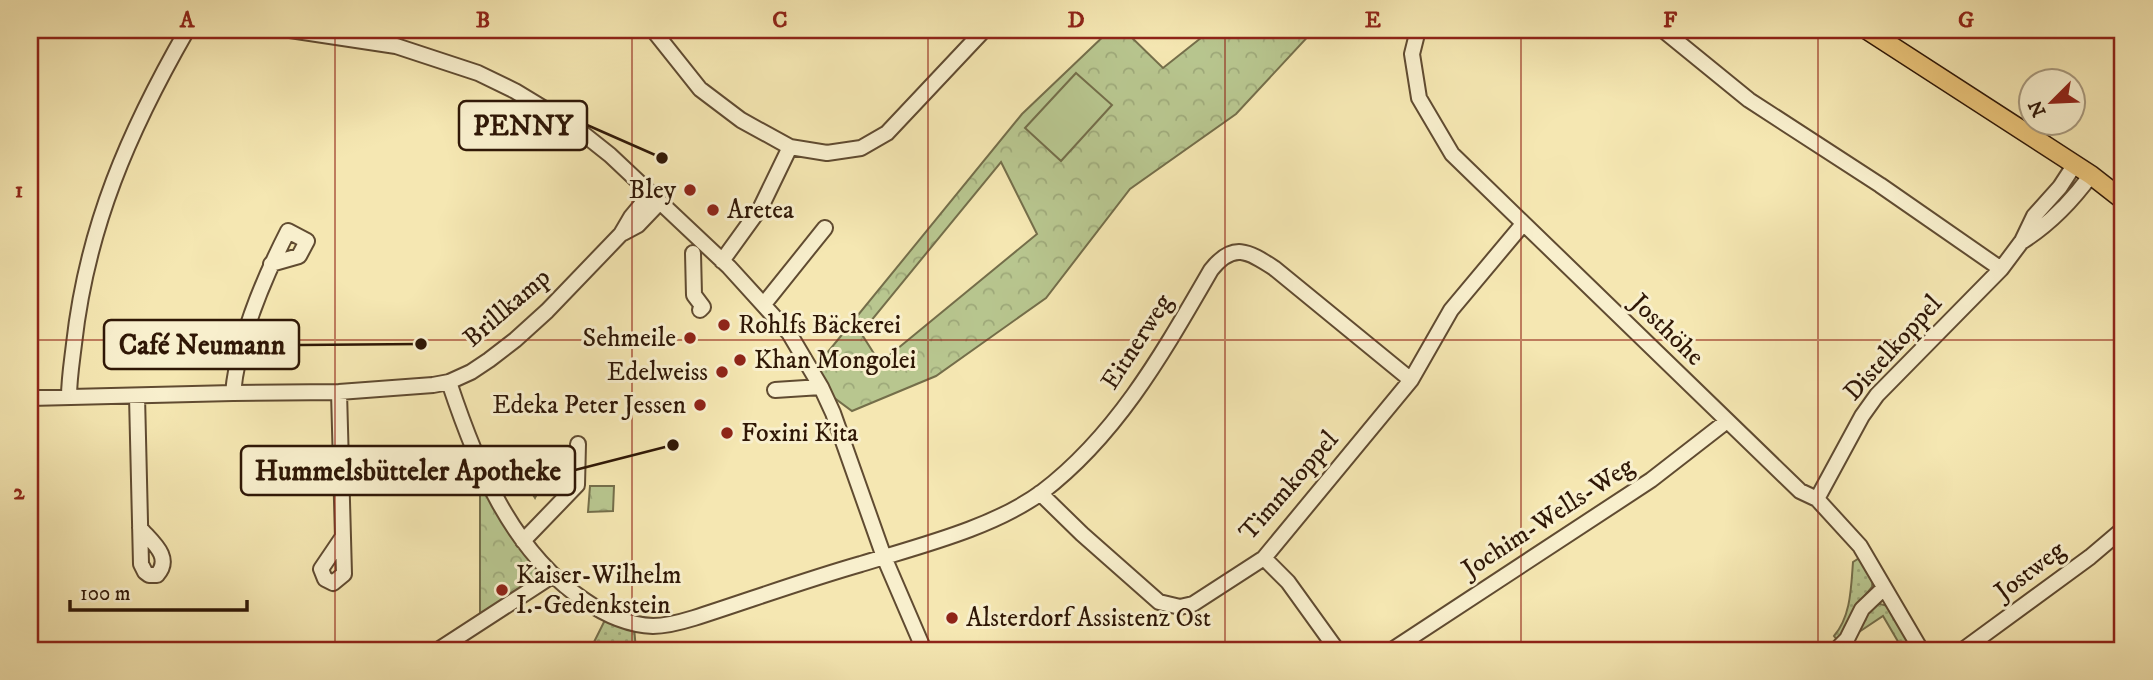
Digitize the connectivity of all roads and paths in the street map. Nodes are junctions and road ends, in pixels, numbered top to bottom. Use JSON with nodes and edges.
{"nodes":[{"id":1,"x":187,"y":30,"type":"edge"},
{"id":2,"x":290,"y":30,"type":"edge"},
{"id":3,"x":653,"y":30,"type":"edge"},
{"id":4,"x":984,"y":30,"type":"edge"},
{"id":5,"x":1418,"y":30,"type":"edge"},
{"id":6,"x":1664,"y":30,"type":"edge"},
{"id":7,"x":1867,"y":30,"type":"edge"},
{"id":8,"x":790,"y":147,"type":"junction"},
{"id":9,"x":2075,"y":164,"type":"junction"},
{"id":10,"x":2091,"y":174,"type":"junction"},
{"id":11,"x":656,"y":198,"type":"junction"},
{"id":12,"x":2123,"y":201,"type":"edge"},
{"id":13,"x":1523,"y":225,"type":"junction"},
{"id":14,"x":825,"y":228,"type":"dead end"},
{"id":15,"x":2022,"y":242,"type":"junction"},
{"id":16,"x":693,"y":253,"type":"dead end"},
{"id":17,"x":722,"y":261,"type":"junction"},
{"id":18,"x":271,"y":264,"type":"dead end"},
{"id":19,"x":2001,"y":269,"type":"junction"},
{"id":20,"x":764,"y":303,"type":"junction"},
{"id":21,"x":700,"y":310,"type":"dead end"},
{"id":22,"x":1411,"y":380,"type":"junction"},
{"id":23,"x":449,"y":382,"type":"junction"},
{"id":24,"x":821,"y":387,"type":"junction"},
{"id":25,"x":775,"y":390,"type":"dead end"},
{"id":26,"x":339,"y":392,"type":"junction"},
{"id":27,"x":233,"y":393,"type":"junction"},
{"id":28,"x":137,"y":396,"type":"junction"},
{"id":29,"x":69,"y":397,"type":"junction"},
{"id":30,"x":30,"y":398,"type":"edge"},
{"id":31,"x":1727,"y":421,"type":"junction"},
{"id":32,"x":578,"y":444,"type":"dead end"},
{"id":33,"x":1040,"y":493,"type":"junction"},
{"id":34,"x":1818,"y":499,"type":"junction"},
{"id":35,"x":140,"y":528,"type":"dead end"},
{"id":36,"x":2123,"y":529,"type":"edge"},
{"id":37,"x":342,"y":538,"type":"dead end"},
{"id":38,"x":523,"y":541,"type":"junction"},
{"id":39,"x":884,"y":557,"type":"junction"},
{"id":40,"x":1264,"y":558,"type":"junction"},
{"id":41,"x":552,"y":576,"type":"junction"},
{"id":42,"x":1884,"y":588,"type":"junction"},
{"id":43,"x":438,"y":650,"type":"edge"},
{"id":44,"x":924,"y":650,"type":"edge"},
{"id":45,"x":1337,"y":650,"type":"edge"},
{"id":46,"x":1392,"y":650,"type":"edge"},
{"id":47,"x":1836,"y":650,"type":"edge"},
{"id":48,"x":1921,"y":650,"type":"edge"},
{"id":49,"x":1963,"y":650,"type":"edge"}],
"edges":[{"from":1,"to":29,"type":"street"},
{"from":2,"to":11,"type":"street"},
{"from":3,"to":8,"type":"street"},
{"from":4,"to":8,"type":"street"},
{"from":5,"to":13,"type":"street","name":"Josthöhe"},
{"from":6,"to":19,"type":"street"},
{"from":7,"to":9,"type":"main road"},
{"from":8,"to":17,"type":"street"},
{"from":9,"to":10,"type":"main road"},
{"from":9,"to":15,"type":"street","name":"Distelkoppel"},
{"from":10,"to":12,"type":"main road"},
{"from":10,"to":15,"type":"street","name":"Distelkoppel"},
{"from":11,"to":17,"type":"street"},
{"from":11,"to":23,"type":"street","name":"Brillkamp"},
{"from":13,"to":22,"type":"street","name":"Timmkoppel"},
{"from":13,"to":31,"type":"street","name":"Josthöhe"},
{"from":14,"to":20,"type":"street"},
{"from":15,"to":19,"type":"street","name":"Distelkoppel"},
{"from":16,"to":21,"type":"street"},
{"from":17,"to":20,"type":"street"},
{"from":18,"to":27,"type":"street"},
{"from":19,"to":34,"type":"street","name":"Distelkoppel"},
{"from":20,"to":24,"type":"street"},
{"from":22,"to":33,"type":"street","name":"Eitnerweg"},
{"from":22,"to":40,"type":"street","name":"Timmkoppel"},
{"from":23,"to":26,"type":"street","name":"Brillkamp"},
{"from":23,"to":38,"type":"street","name":"Eitnerweg"},
{"from":24,"to":25,"type":"street"},
{"from":24,"to":39,"type":"street"},
{"from":26,"to":27,"type":"street","name":"Brillkamp"},
{"from":26,"to":37,"type":"street"},
{"from":27,"to":28,"type":"street","name":"Brillkamp"},
{"from":28,"to":29,"type":"street","name":"Brillkamp"},
{"from":28,"to":35,"type":"street"},
{"from":29,"to":30,"type":"street","name":"Brillkamp"},
{"from":31,"to":34,"type":"street","name":"Josthöhe"},
{"from":31,"to":46,"type":"street","name":"Jochim-Wells-Weg"},
{"from":32,"to":38,"type":"street"},
{"from":33,"to":39,"type":"street","name":"Eitnerweg"},
{"from":33,"to":40,"type":"street","name":"Timmkoppel"},
{"from":34,"to":42,"type":"street","name":"Josthöhe"},
{"from":36,"to":49,"type":"street","name":"Jostweg"},
{"from":38,"to":41,"type":"street","name":"Eitnerweg"},
{"from":39,"to":41,"type":"street","name":"Eitnerweg"},
{"from":39,"to":44,"type":"street"},
{"from":40,"to":45,"type":"street"},
{"from":41,"to":43,"type":"street"},
{"from":42,"to":47,"type":"street"},
{"from":42,"to":48,"type":"street","name":"Josthöhe"}]}
